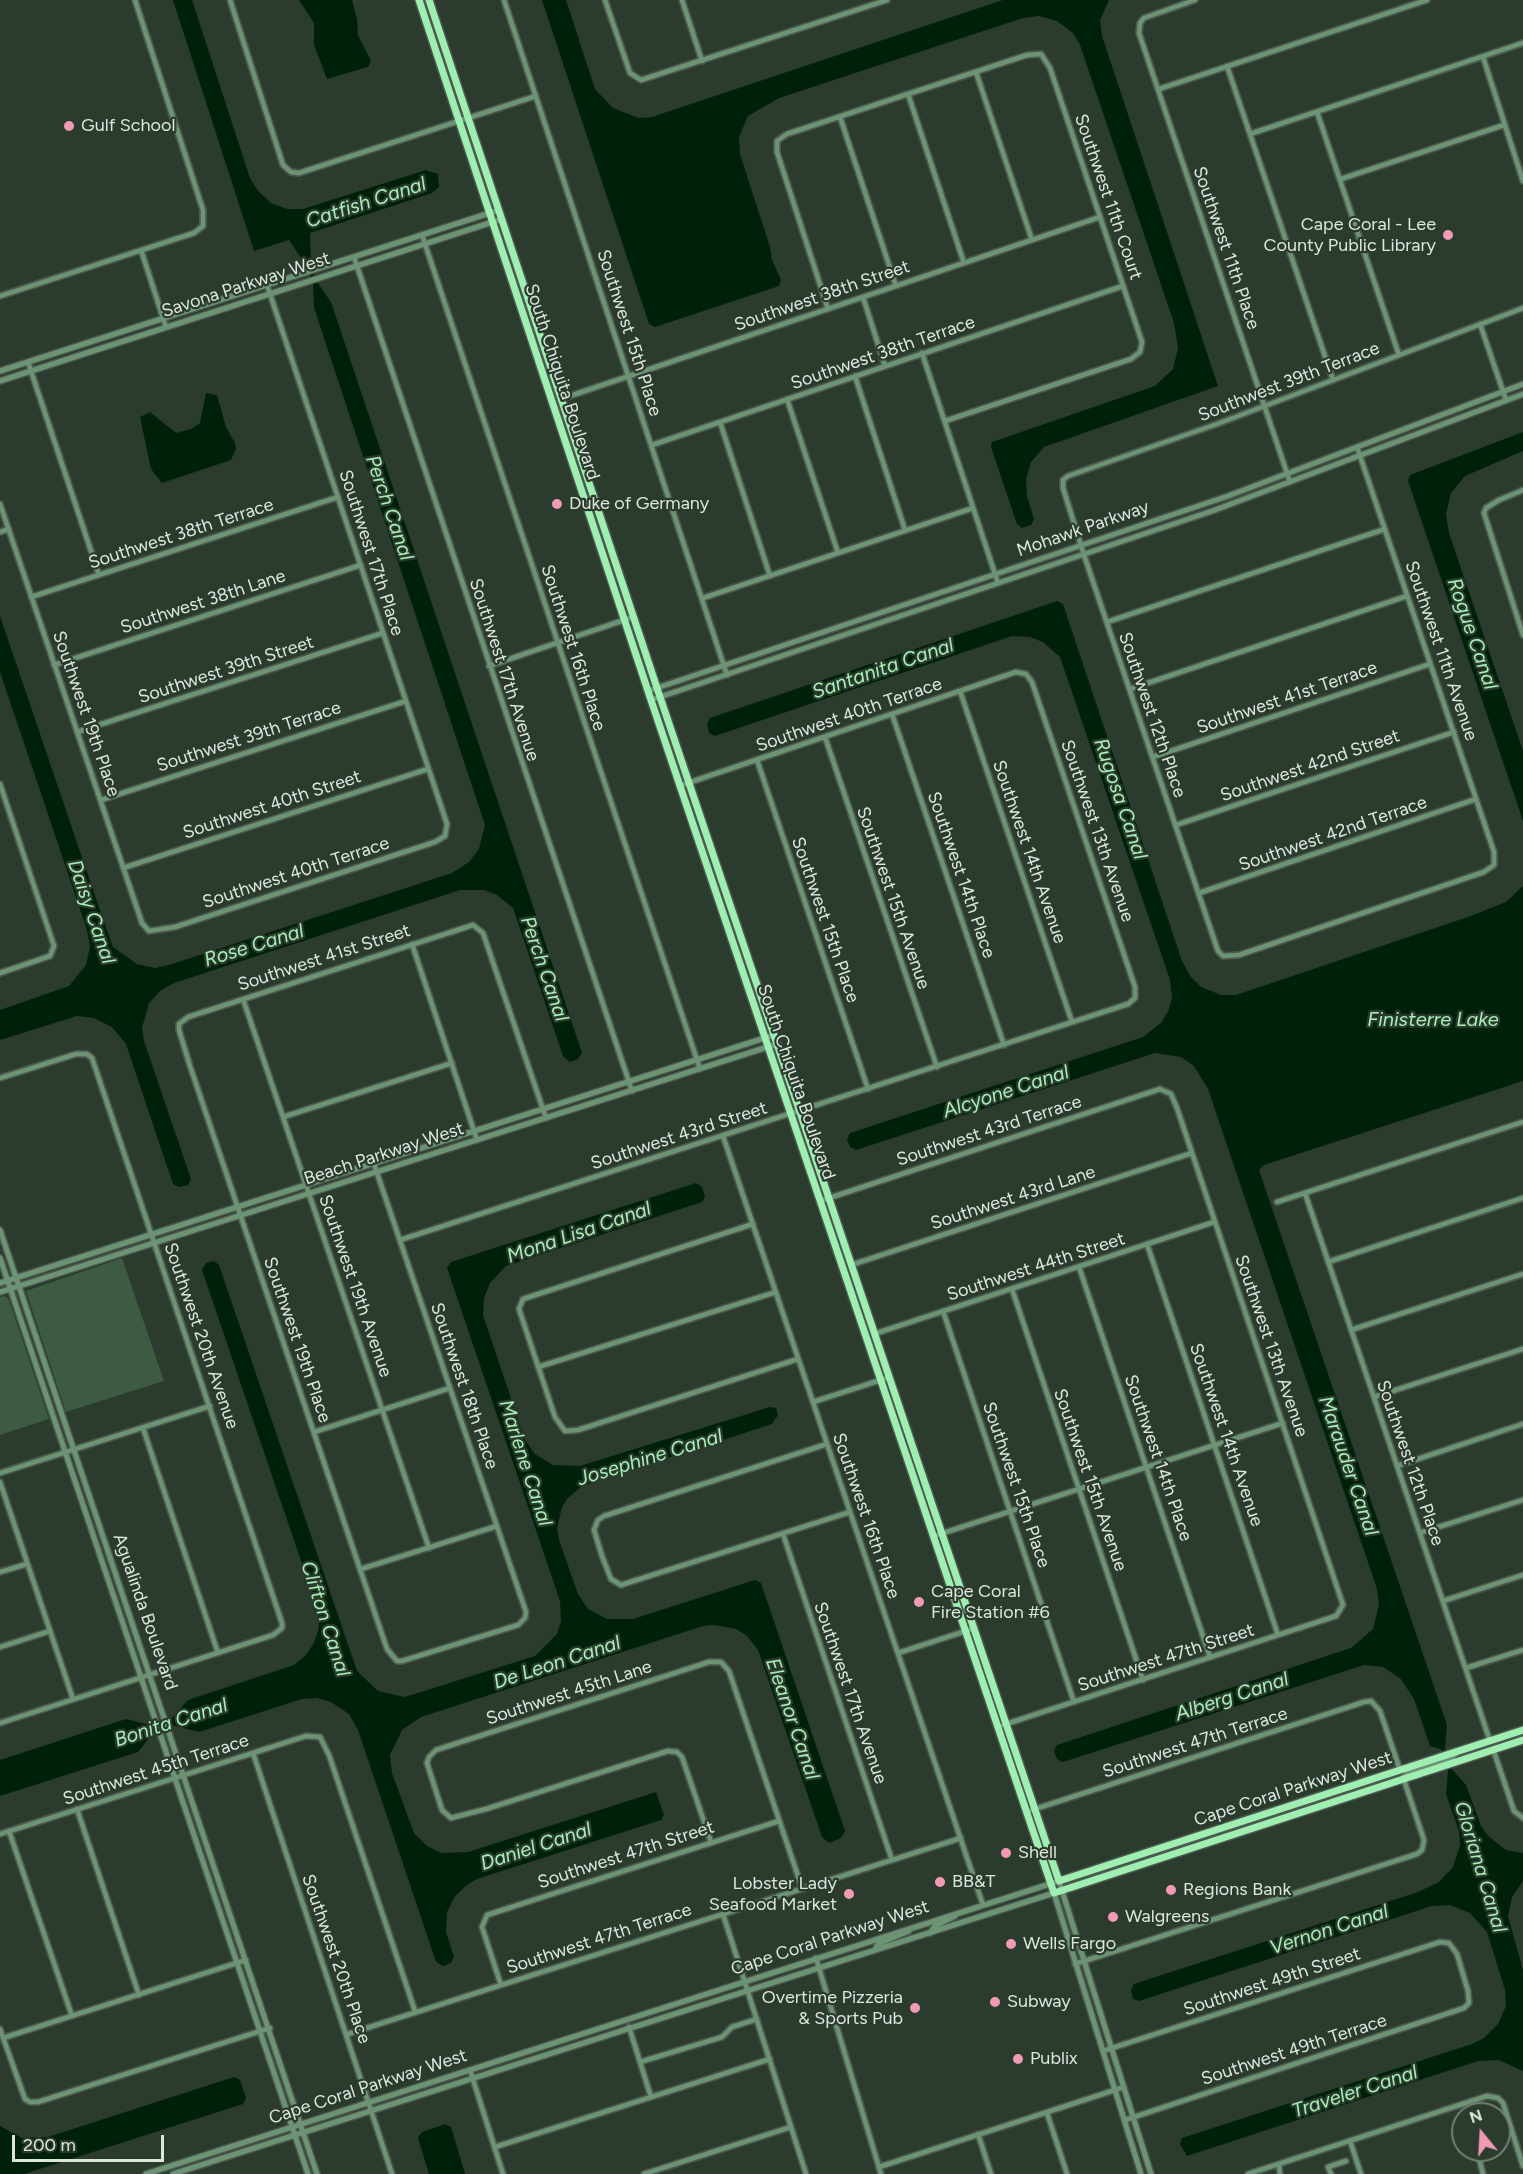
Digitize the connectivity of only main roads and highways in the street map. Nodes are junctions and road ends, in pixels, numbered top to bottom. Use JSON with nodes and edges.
{"nodes":[{"id":1,"x":419,"y":0,"type":"edge"},
{"id":2,"x":429,"y":0,"type":"edge"},
{"id":3,"x":1523,"y":1730,"type":"edge"},
{"id":4,"x":1523,"y":1740,"type":"edge"},
{"id":5,"x":1336,"y":1791,"type":"junction"},
{"id":6,"x":1280,"y":1819,"type":"junction"},
{"id":7,"x":1218,"y":1830,"type":"junction"},
{"id":8,"x":1161,"y":1858,"type":"junction"},
{"id":9,"x":1059,"y":1881,"type":"joint"},
{"id":10,"x":1054,"y":1893,"type":"joint"}],
"edges":[{"from":1,"to":10,"type":"main road","name":"South Chiquita Boulevard"},
{"from":2,"to":9,"type":"main road","name":"South Chiquita Boulevard"},
{"from":3,"to":5,"type":"main road","name":"Cape Coral Parkway West"},
{"from":4,"to":6,"type":"main road","name":"Cape Coral Parkway West"},
{"from":5,"to":6,"type":"main road"},
{"from":5,"to":7,"type":"main road","name":"Cape Coral Parkway West"},
{"from":6,"to":8,"type":"main road","name":"Cape Coral Parkway West"},
{"from":7,"to":8,"type":"main road"},
{"from":7,"to":9,"type":"main road","name":"Cape Coral Parkway West"},
{"from":8,"to":10,"type":"main road","name":"Cape Coral Parkway West"}]}
